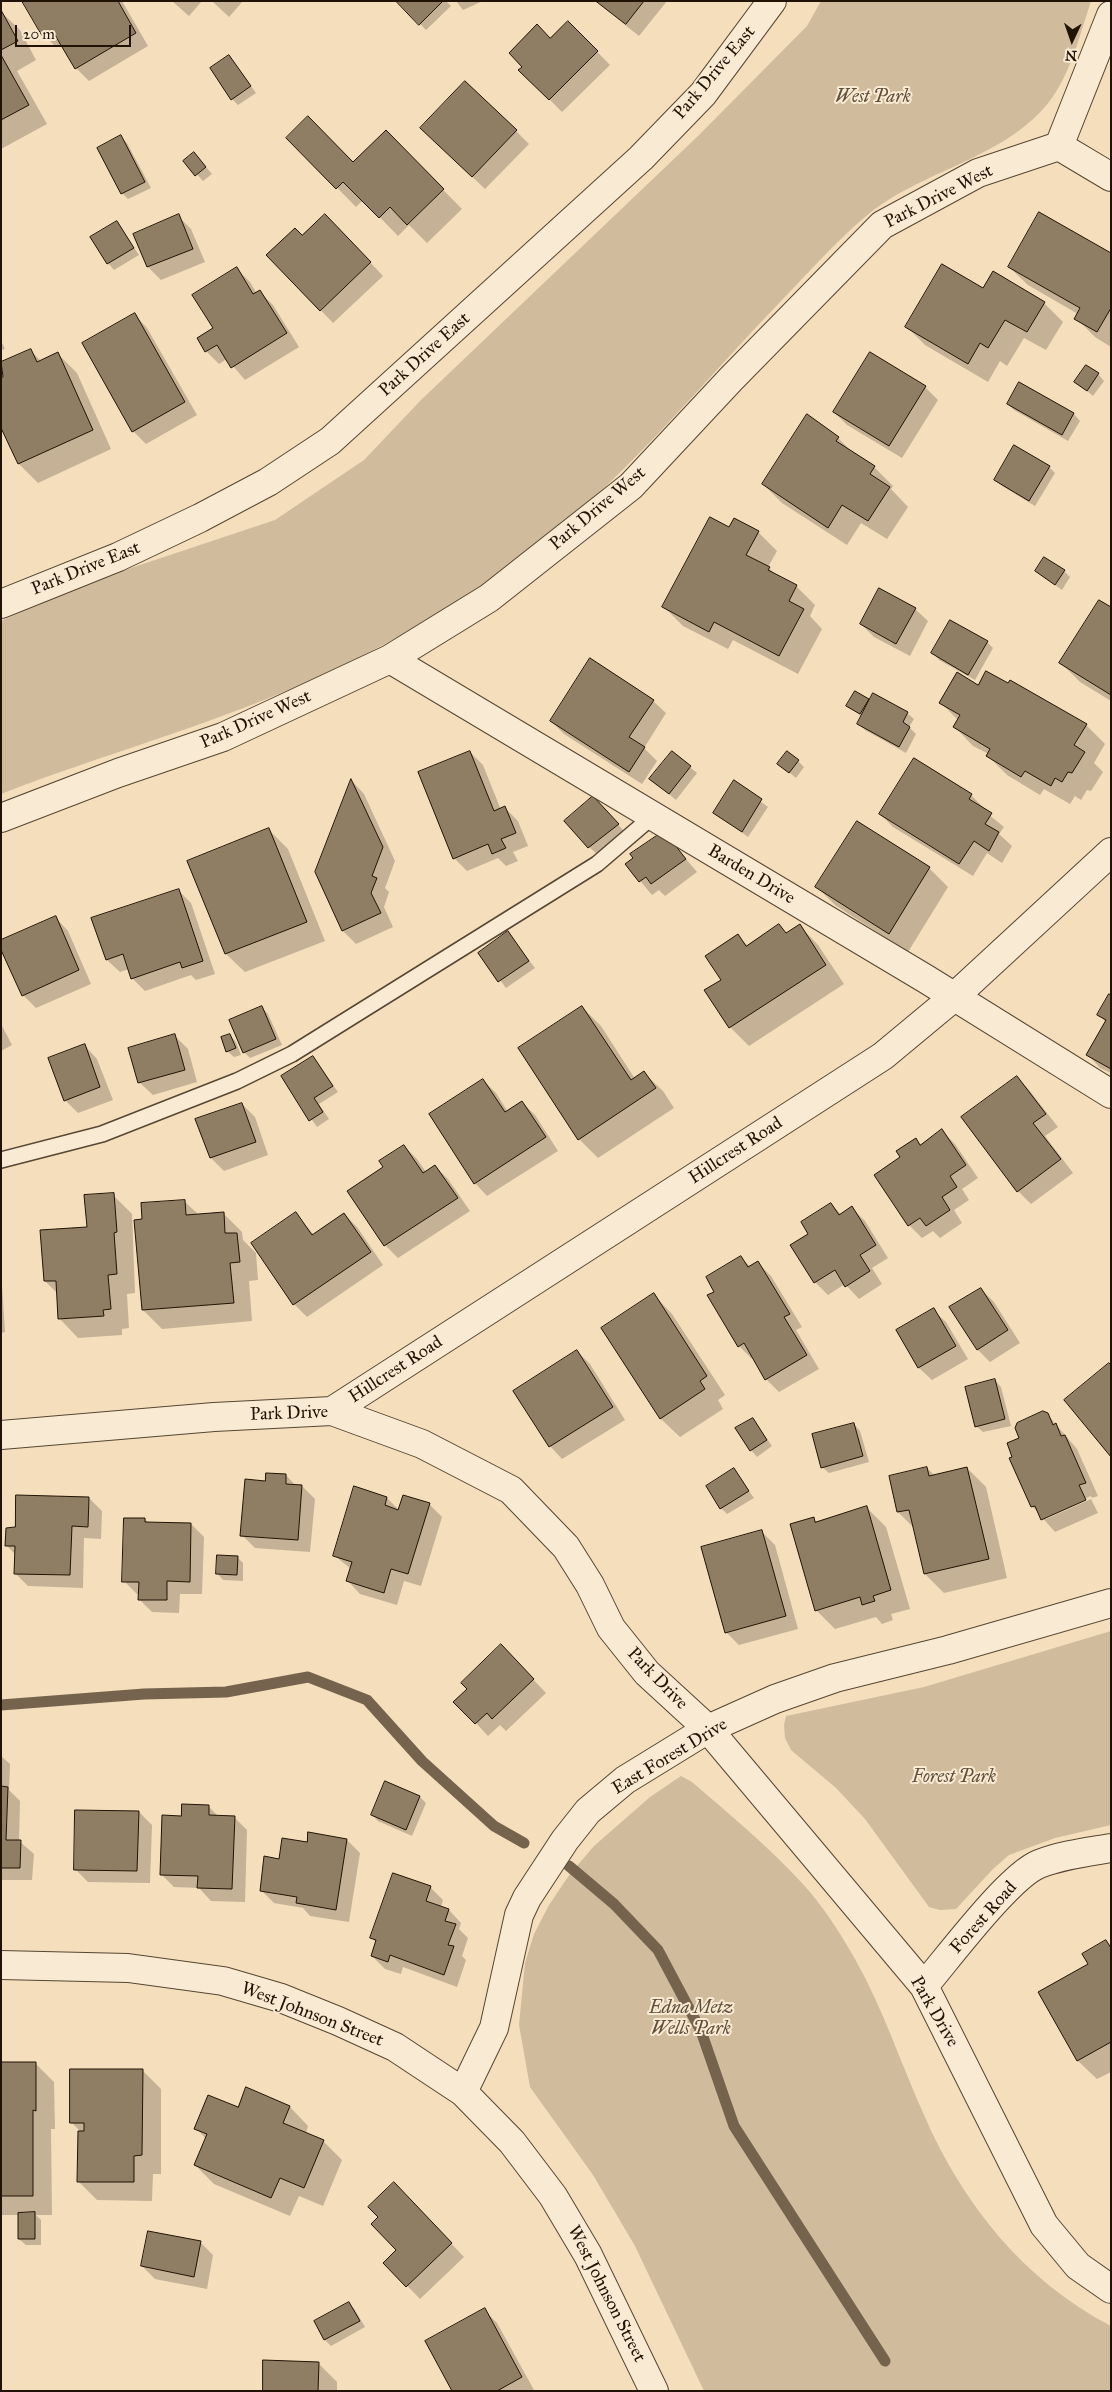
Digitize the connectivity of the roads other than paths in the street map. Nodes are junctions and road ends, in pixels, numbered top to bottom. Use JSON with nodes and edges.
{"nodes":[{"id":1,"x":772,"y":1,"type":"edge"},
{"id":2,"x":1111,"y":15,"type":"edge"},
{"id":3,"x":1059,"y":146,"type":"junction"},
{"id":4,"x":1111,"y":177,"type":"edge"},
{"id":5,"x":1,"y":604,"type":"edge"},
{"id":6,"x":390,"y":659,"type":"junction"},
{"id":7,"x":653,"y":816,"type":"junction"},
{"id":8,"x":1,"y":818,"type":"edge"},
{"id":9,"x":1111,"y":852,"type":"edge"},
{"id":10,"x":954,"y":997,"type":"junction"},
{"id":11,"x":1111,"y":1094,"type":"edge"},
{"id":12,"x":1,"y":1160,"type":"edge"},
{"id":13,"x":332,"y":1411,"type":"junction"},
{"id":14,"x":1,"y":1435,"type":"edge"},
{"id":15,"x":1111,"y":1603,"type":"edge"},
{"id":16,"x":708,"y":1729,"type":"junction"},
{"id":17,"x":1111,"y":1848,"type":"edge"},
{"id":18,"x":1,"y":1965,"type":"edge"},
{"id":19,"x":924,"y":1986,"type":"junction"},
{"id":20,"x":463,"y":2092,"type":"junction"},
{"id":21,"x":1111,"y":2290,"type":"edge"},
{"id":22,"x":654,"y":2391,"type":"edge"}],
"edges":[{"from":1,"to":5,"type":"street","name":"Park Drive East"},
{"from":2,"to":3,"type":"street"},
{"from":3,"to":4,"type":"street"},
{"from":3,"to":6,"type":"street","name":"Park Drive West"},
{"from":6,"to":7,"type":"street","name":"Barden Drive"},
{"from":6,"to":8,"type":"street","name":"Park Drive West"},
{"from":7,"to":10,"type":"street","name":"Barden Drive"},
{"from":7,"to":12,"type":"lane"},
{"from":9,"to":10,"type":"street","name":"Hillcrest Road"},
{"from":10,"to":11,"type":"street","name":"Barden Drive"},
{"from":10,"to":13,"type":"street","name":"Hillcrest Road"},
{"from":13,"to":14,"type":"street","name":"Park Drive"},
{"from":13,"to":16,"type":"street","name":"Park Drive"},
{"from":15,"to":16,"type":"street","name":"East Forest Drive"},
{"from":16,"to":19,"type":"street","name":"Park Drive"},
{"from":16,"to":20,"type":"street","name":"East Forest Drive"},
{"from":17,"to":19,"type":"street","name":"Forest Road"},
{"from":18,"to":20,"type":"street","name":"West Johnson Street"},
{"from":19,"to":21,"type":"street","name":"Park Drive"},
{"from":20,"to":22,"type":"street","name":"West Johnson Street"}]}
